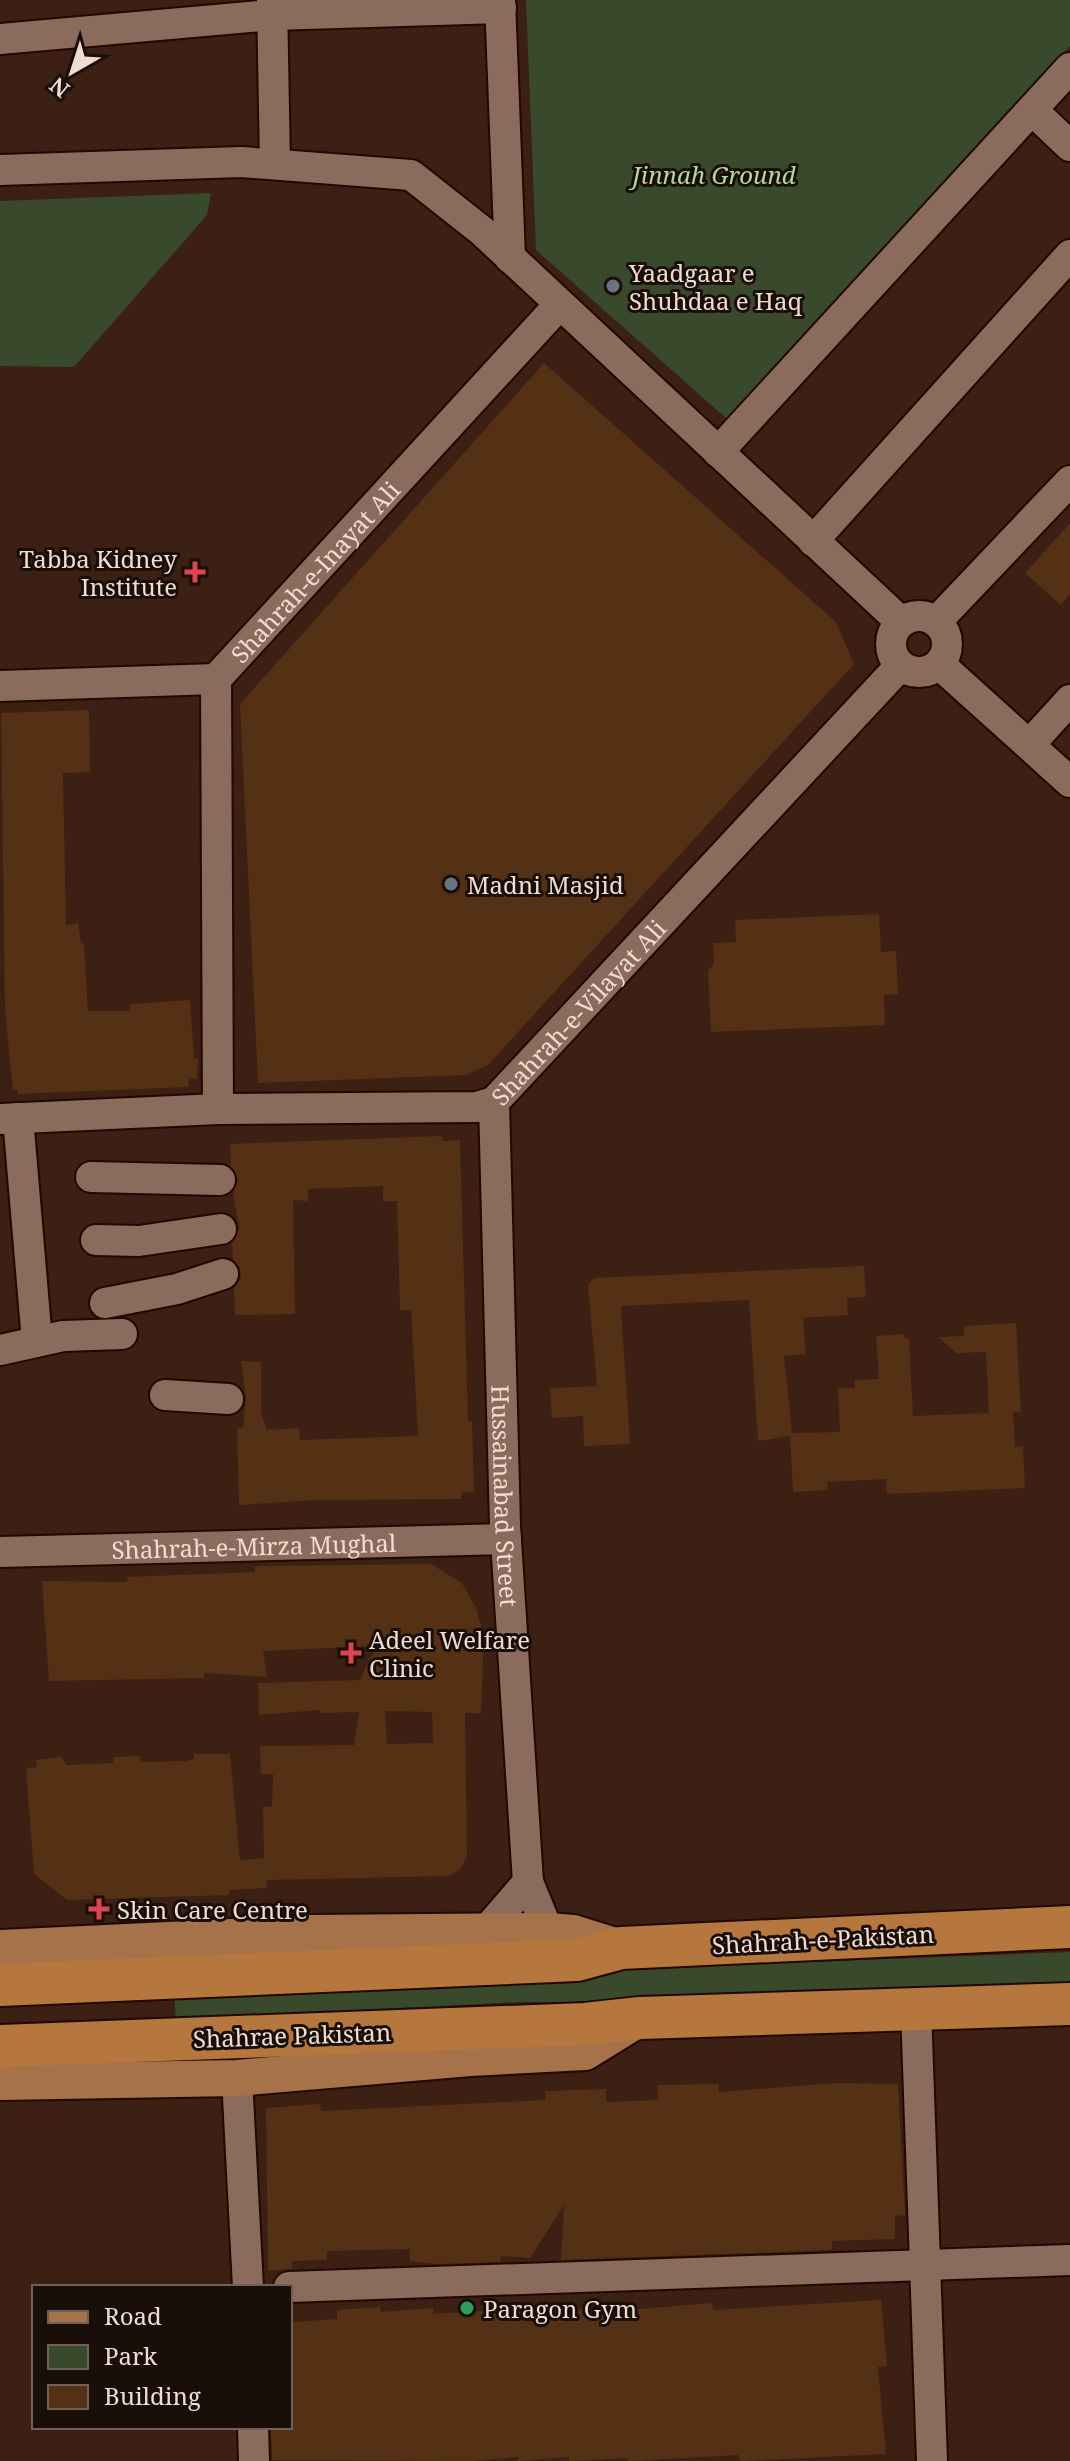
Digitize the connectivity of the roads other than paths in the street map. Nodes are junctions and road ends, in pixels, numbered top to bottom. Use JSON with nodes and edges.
{"nodes":[{"id":1,"x":500,"y":4,"type":"edge"},
{"id":2,"x":272,"y":8,"type":"edge"},
{"id":3,"x":0,"y":39,"type":"edge"},
{"id":4,"x":1070,"y":68,"type":"edge"},
{"id":5,"x":1032,"y":110,"type":"junction"},
{"id":6,"x":1070,"y":146,"type":"edge"},
{"id":7,"x":275,"y":164,"type":"junction"},
{"id":8,"x":0,"y":170,"type":"edge"},
{"id":9,"x":1070,"y":255,"type":"edge"},
{"id":10,"x":510,"y":258,"type":"junction"},
{"id":11,"x":560,"y":304,"type":"junction"},
{"id":12,"x":718,"y":452,"type":"junction"},
{"id":13,"x":1070,"y":481,"type":"edge"},
{"id":14,"x":813,"y":541,"type":"junction"},
{"id":15,"x":901,"y":622,"type":"junction"},
{"id":16,"x":936,"y":622,"type":"junction"},
{"id":17,"x":939,"y":664,"type":"junction"},
{"id":18,"x":900,"y":666,"type":"junction"},
{"id":19,"x":216,"y":679,"type":"junction"},
{"id":20,"x":0,"y":686,"type":"edge"},
{"id":21,"x":1070,"y":700,"type":"edge"},
{"id":22,"x":1030,"y":744,"type":"junction"},
{"id":23,"x":1070,"y":782,"type":"edge"},
{"id":24,"x":494,"y":1102,"type":"junction"},
{"id":25,"x":218,"y":1109,"type":"junction"},
{"id":26,"x":9,"y":1119,"type":"edge"},
{"id":27,"x":91,"y":1177,"type":"dead end"},
{"id":28,"x":220,"y":1180,"type":"dead end"},
{"id":29,"x":221,"y":1229,"type":"dead end"},
{"id":30,"x":96,"y":1240,"type":"dead end"},
{"id":31,"x":223,"y":1274,"type":"dead end"},
{"id":32,"x":105,"y":1303,"type":"dead end"},
{"id":33,"x":122,"y":1334,"type":"dead end"},
{"id":34,"x":37,"y":1341,"type":"junction"},
{"id":35,"x":0,"y":1350,"type":"edge"},
{"id":36,"x":165,"y":1395,"type":"dead end"},
{"id":37,"x":228,"y":1399,"type":"dead end"},
{"id":38,"x":506,"y":1539,"type":"junction"},
{"id":39,"x":0,"y":1552,"type":"edge"},
{"id":40,"x":528,"y":1882,"type":"junction"},
{"id":41,"x":1070,"y":1927,"type":"edge"},
{"id":42,"x":548,"y":1931,"type":"junction"},
{"id":43,"x":484,"y":1933,"type":"junction"},
{"id":44,"x":0,"y":1948,"type":"edge"},
{"id":45,"x":621,"y":1948,"type":"junction"},
{"id":46,"x":0,"y":1985,"type":"edge"},
{"id":47,"x":1070,"y":2004,"type":"edge"},
{"id":48,"x":916,"y":2009,"type":"junction"},
{"id":49,"x":640,"y":2018,"type":"junction"},
{"id":50,"x":0,"y":2046,"type":"edge"},
{"id":51,"x":237,"y":2078,"type":"junction"},
{"id":52,"x":0,"y":2084,"type":"edge"},
{"id":53,"x":1070,"y":2260,"type":"edge"},
{"id":54,"x":928,"y":2266,"type":"junction"},
{"id":55,"x":248,"y":2285,"type":"edge"},
{"id":56,"x":292,"y":2287,"type":"edge"},
{"id":57,"x":253,"y":2429,"type":"edge"},
{"id":58,"x":254,"y":2461,"type":"edge"},
{"id":59,"x":932,"y":2461,"type":"edge"}],
"edges":[{"from":1,"to":2,"type":"street"},
{"from":1,"to":10,"type":"street"},
{"from":2,"to":3,"type":"street"},
{"from":2,"to":7,"type":"street"},
{"from":4,"to":5,"type":"street"},
{"from":5,"to":6,"type":"street"},
{"from":5,"to":12,"type":"street"},
{"from":7,"to":8,"type":"street"},
{"from":7,"to":10,"type":"street"},
{"from":9,"to":14,"type":"street"},
{"from":10,"to":11,"type":"street"},
{"from":11,"to":12,"type":"street"},
{"from":11,"to":19,"type":"street","name":"Shahrah-e-Inayat Ali"},
{"from":12,"to":14,"type":"street"},
{"from":13,"to":16,"type":"street"},
{"from":14,"to":15,"type":"street"},
{"from":15,"to":16,"type":"street"},
{"from":15,"to":18,"type":"street"},
{"from":16,"to":17,"type":"street"},
{"from":17,"to":18,"type":"street"},
{"from":17,"to":22,"type":"street"},
{"from":18,"to":24,"type":"street","name":"Shahrah-e-Vilayat Ali"},
{"from":19,"to":20,"type":"street","name":"Shahrah-e-Inayat Ali"},
{"from":19,"to":25,"type":"street"},
{"from":21,"to":22,"type":"street"},
{"from":22,"to":23,"type":"street"},
{"from":24,"to":25,"type":"street","name":"Shahrah-e-Vilayat Ali"},
{"from":24,"to":38,"type":"street","name":"Hussainabad Street"},
{"from":25,"to":26,"type":"street","name":"Shahrah-e-Vilayat Ali"},
{"from":26,"to":34,"type":"street"},
{"from":27,"to":28,"type":"street"},
{"from":29,"to":30,"type":"street"},
{"from":31,"to":32,"type":"street"},
{"from":33,"to":34,"type":"street"},
{"from":34,"to":35,"type":"street"},
{"from":36,"to":37,"type":"street"},
{"from":38,"to":39,"type":"street","name":"Shahrah-e-Mirza Mughal"},
{"from":38,"to":40,"type":"street","name":"Hussainabad Street"},
{"from":40,"to":42,"type":"street","name":"Hussainabad Street"},
{"from":40,"to":43,"type":"street"},
{"from":41,"to":45,"type":"highway","name":"Shahrah-e-Pakistan"},
{"from":42,"to":43,"type":"main road"},
{"from":42,"to":45,"type":"main road"},
{"from":43,"to":44,"type":"main road"},
{"from":45,"to":46,"type":"highway","name":"Shahrah-e-Pakistan"},
{"from":47,"to":48,"type":"highway"},
{"from":48,"to":49,"type":"highway"},
{"from":48,"to":54,"type":"street"},
{"from":49,"to":50,"type":"highway","name":"Shahrae Pakistan"},
{"from":49,"to":51,"type":"main road"},
{"from":51,"to":52,"type":"main road"},
{"from":51,"to":55,"type":"street"},
{"from":53,"to":54,"type":"street"},
{"from":54,"to":56,"type":"street"},
{"from":54,"to":59,"type":"street"},
{"from":57,"to":58,"type":"street"}]}
